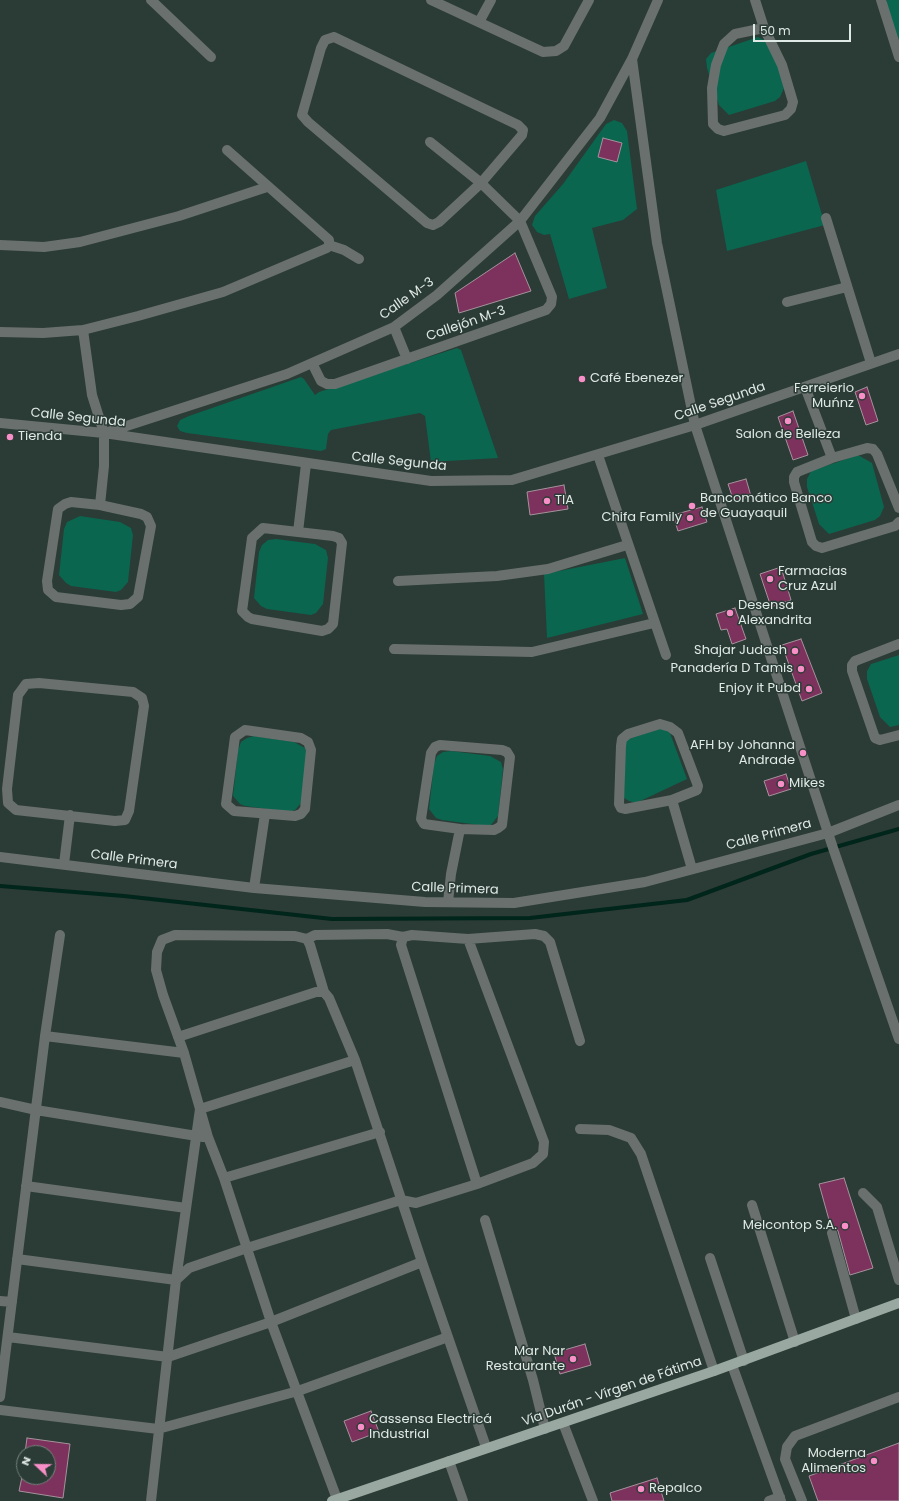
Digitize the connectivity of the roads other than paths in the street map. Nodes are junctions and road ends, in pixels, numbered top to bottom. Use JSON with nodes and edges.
{"nodes":[{"id":1,"x":151,"y":0,"type":"edge"},
{"id":2,"x":431,"y":0,"type":"edge"},
{"id":3,"x":491,"y":0,"type":"edge"},
{"id":4,"x":589,"y":0,"type":"edge"},
{"id":5,"x":658,"y":0,"type":"edge"},
{"id":6,"x":754,"y":0,"type":"edge"},
{"id":7,"x":881,"y":0,"type":"edge"},
{"id":8,"x":479,"y":22,"type":"junction"},
{"id":9,"x":764,"y":28,"type":"junction"},
{"id":10,"x":211,"y":57,"type":"dead end"},
{"id":11,"x":899,"y":57,"type":"edge"},
{"id":12,"x":632,"y":59,"type":"junction"},
{"id":13,"x":430,"y":142,"type":"dead end"},
{"id":14,"x":227,"y":150,"type":"dead end"},
{"id":15,"x":481,"y":183,"type":"junction"},
{"id":16,"x":267,"y":187,"type":"junction"},
{"id":17,"x":826,"y":218,"type":"dead end"},
{"id":18,"x":520,"y":221,"type":"junction"},
{"id":19,"x":0,"y":245,"type":"edge"},
{"id":20,"x":329,"y":245,"type":"junction"},
{"id":21,"x":359,"y":260,"type":"dead end"},
{"id":22,"x":847,"y":287,"type":"junction"},
{"id":23,"x":787,"y":302,"type":"dead end"},
{"id":24,"x":394,"y":327,"type":"junction"},
{"id":25,"x":83,"y":330,"type":"junction"},
{"id":26,"x":0,"y":332,"type":"edge"},
{"id":27,"x":899,"y":354,"type":"edge"},
{"id":28,"x":406,"y":359,"type":"junction"},
{"id":29,"x":312,"y":363,"type":"junction"},
{"id":30,"x":871,"y":363,"type":"junction"},
{"id":31,"x":805,"y":387,"type":"junction"},
{"id":32,"x":0,"y":423,"type":"edge"},
{"id":33,"x":695,"y":425,"type":"junction"},
{"id":34,"x":104,"y":433,"type":"junction"},
{"id":35,"x":598,"y":455,"type":"junction"},
{"id":36,"x":832,"y":458,"type":"junction"},
{"id":37,"x":306,"y":464,"type":"junction"},
{"id":38,"x":100,"y":505,"type":"junction"},
{"id":39,"x":899,"y":508,"type":"edge"},
{"id":40,"x":899,"y":522,"type":"edge"},
{"id":41,"x":298,"y":532,"type":"junction"},
{"id":42,"x":627,"y":545,"type":"junction"},
{"id":43,"x":398,"y":581,"type":"dead end"},
{"id":44,"x":654,"y":623,"type":"junction"},
{"id":45,"x":899,"y":644,"type":"edge"},
{"id":46,"x":394,"y":649,"type":"dead end"},
{"id":47,"x":666,"y":654,"type":"dead end"},
{"id":48,"x":899,"y":735,"type":"edge"},
{"id":49,"x":672,"y":800,"type":"junction"},
{"id":50,"x":899,"y":806,"type":"edge"},
{"id":51,"x":264,"y":814,"type":"junction"},
{"id":52,"x":70,"y":815,"type":"junction"},
{"id":53,"x":460,"y":829,"type":"junction"},
{"id":54,"x":828,"y":833,"type":"junction"},
{"id":55,"x":0,"y":857,"type":"edge"},
{"id":56,"x":64,"y":864,"type":"junction"},
{"id":57,"x":692,"y":869,"type":"junction"},
{"id":58,"x":254,"y":888,"type":"junction"},
{"id":59,"x":448,"y":902,"type":"junction"},
{"id":60,"x":60,"y":935,"type":"dead end"},
{"id":61,"x":403,"y":937,"type":"junction"},
{"id":62,"x":468,"y":938,"type":"junction"},
{"id":63,"x":306,"y":939,"type":"junction"},
{"id":64,"x":324,"y":992,"type":"junction"},
{"id":65,"x":45,"y":1036,"type":"junction"},
{"id":66,"x":178,"y":1037,"type":"junction"},
{"id":67,"x":899,"y":1039,"type":"edge"},
{"id":68,"x":580,"y":1041,"type":"dead end"},
{"id":69,"x":184,"y":1053,"type":"junction"},
{"id":70,"x":355,"y":1060,"type":"junction"},
{"id":71,"x":0,"y":1102,"type":"edge"},
{"id":72,"x":200,"y":1109,"type":"junction"},
{"id":73,"x":36,"y":1110,"type":"junction"},
{"id":74,"x":580,"y":1129,"type":"dead end"},
{"id":75,"x":380,"y":1132,"type":"junction"},
{"id":76,"x":196,"y":1136,"type":"junction"},
{"id":77,"x":208,"y":1137,"type":"junction"},
{"id":78,"x":224,"y":1178,"type":"junction"},
{"id":79,"x":477,"y":1184,"type":"junction"},
{"id":80,"x":26,"y":1186,"type":"junction"},
{"id":81,"x":863,"y":1193,"type":"dead end"},
{"id":82,"x":401,"y":1200,"type":"junction"},
{"id":83,"x":752,"y":1205,"type":"dead end"},
{"id":84,"x":186,"y":1208,"type":"junction"},
{"id":85,"x":485,"y":1220,"type":"dead end"},
{"id":86,"x":832,"y":1233,"type":"dead end"},
{"id":87,"x":247,"y":1248,"type":"junction"},
{"id":88,"x":710,"y":1258,"type":"dead end"},
{"id":89,"x":17,"y":1259,"type":"junction"},
{"id":90,"x":422,"y":1262,"type":"junction"},
{"id":91,"x":176,"y":1280,"type":"junction"},
{"id":92,"x":899,"y":1280,"type":"edge"},
{"id":93,"x":0,"y":1301,"type":"edge"},
{"id":94,"x":12,"y":1302,"type":"junction"},
{"id":95,"x":899,"y":1303,"type":"edge"},
{"id":96,"x":856,"y":1319,"type":"junction"},
{"id":97,"x":271,"y":1322,"type":"junction"},
{"id":98,"x":8,"y":1337,"type":"junction"},
{"id":99,"x":448,"y":1337,"type":"junction"},
{"id":100,"x":795,"y":1342,"type":"junction"},
{"id":101,"x":168,"y":1356,"type":"junction"},
{"id":102,"x":744,"y":1361,"type":"junction"},
{"id":103,"x":732,"y":1365,"type":"junction"},
{"id":104,"x":714,"y":1371,"type":"junction"},
{"id":105,"x":298,"y":1391,"type":"junction"},
{"id":106,"x":0,"y":1397,"type":"edge"},
{"id":107,"x":899,"y":1397,"type":"edge"},
{"id":108,"x":0,"y":1410,"type":"edge"},
{"id":109,"x":563,"y":1423,"type":"junction"},
{"id":110,"x":545,"y":1428,"type":"junction"},
{"id":111,"x":158,"y":1429,"type":"junction"},
{"id":112,"x":486,"y":1447,"type":"junction"},
{"id":113,"x":449,"y":1461,"type":"junction"},
{"id":114,"x":350,"y":1499,"type":"edge"},
{"id":115,"x":780,"y":1499,"type":"edge"},
{"id":116,"x":334,"y":1500,"type":"edge"},
{"id":117,"x":152,"y":1501,"type":"edge"},
{"id":118,"x":463,"y":1501,"type":"edge"},
{"id":119,"x":593,"y":1501,"type":"edge"},
{"id":120,"x":768,"y":1501,"type":"edge"},
{"id":121,"x":802,"y":1501,"type":"edge"}],
"edges":[{"from":1,"to":10,"type":"street"},
{"from":2,"to":8,"type":"street"},
{"from":3,"to":8,"type":"street"},
{"from":4,"to":8,"type":"street"},
{"from":5,"to":12,"type":"street","name":"Calle M-3"},
{"from":6,"to":9,"type":"street"},
{"from":7,"to":11,"type":"street"},
{"from":9,"to":9,"type":"street"},
{"from":12,"to":18,"type":"street","name":"Calle M-3"},
{"from":12,"to":33,"type":"street"},
{"from":13,"to":15,"type":"street"},
{"from":14,"to":16,"type":"street"},
{"from":15,"to":15,"type":"street"},
{"from":15,"to":18,"type":"street"},
{"from":16,"to":19,"type":"street"},
{"from":16,"to":20,"type":"street"},
{"from":17,"to":22,"type":"street"},
{"from":18,"to":24,"type":"street","name":"Calle M-3"},
{"from":18,"to":28,"type":"street","name":"Callejón M-3"},
{"from":20,"to":21,"type":"street"},
{"from":20,"to":25,"type":"street"},
{"from":22,"to":23,"type":"street"},
{"from":22,"to":30,"type":"street"},
{"from":24,"to":28,"type":"street"},
{"from":24,"to":29,"type":"street","name":"Calle M-3"},
{"from":25,"to":26,"type":"street"},
{"from":25,"to":34,"type":"street"},
{"from":27,"to":30,"type":"street","name":"Calle Segunda"},
{"from":28,"to":29,"type":"street","name":"Callejón M-3"},
{"from":29,"to":34,"type":"street","name":"Calle M-3"},
{"from":30,"to":31,"type":"street","name":"Calle Segunda"},
{"from":31,"to":33,"type":"street","name":"Calle Segunda"},
{"from":31,"to":36,"type":"street"},
{"from":32,"to":34,"type":"street","name":"Calle Segunda"},
{"from":33,"to":35,"type":"street","name":"Calle Segunda"},
{"from":33,"to":54,"type":"street"},
{"from":34,"to":37,"type":"street","name":"Calle Segunda"},
{"from":34,"to":38,"type":"street"},
{"from":35,"to":37,"type":"street","name":"Calle Segunda"},
{"from":35,"to":42,"type":"street"},
{"from":36,"to":39,"type":"street"},
{"from":36,"to":40,"type":"street"},
{"from":37,"to":41,"type":"street"},
{"from":38,"to":38,"type":"street"},
{"from":41,"to":41,"type":"street"},
{"from":42,"to":43,"type":"street"},
{"from":42,"to":44,"type":"street"},
{"from":44,"to":46,"type":"street"},
{"from":44,"to":47,"type":"street"},
{"from":45,"to":48,"type":"street"},
{"from":49,"to":49,"type":"street"},
{"from":49,"to":57,"type":"street"},
{"from":50,"to":54,"type":"street","name":"Calle Primera"},
{"from":51,"to":51,"type":"street"},
{"from":51,"to":58,"type":"street"},
{"from":52,"to":52,"type":"street"},
{"from":52,"to":56,"type":"street"},
{"from":53,"to":53,"type":"street"},
{"from":53,"to":59,"type":"street"},
{"from":54,"to":57,"type":"street","name":"Calle Primera"},
{"from":54,"to":67,"type":"street"},
{"from":55,"to":56,"type":"street","name":"Calle Primera"},
{"from":56,"to":58,"type":"street","name":"Calle Primera"},
{"from":57,"to":59,"type":"street","name":"Calle Primera"},
{"from":58,"to":59,"type":"street","name":"Calle Primera"},
{"from":60,"to":65,"type":"street"},
{"from":61,"to":62,"type":"street"},
{"from":61,"to":63,"type":"street"},
{"from":61,"to":79,"type":"street"},
{"from":62,"to":68,"type":"street"},
{"from":62,"to":79,"type":"street"},
{"from":63,"to":64,"type":"street"},
{"from":63,"to":66,"type":"street"},
{"from":64,"to":66,"type":"street"},
{"from":64,"to":70,"type":"street"},
{"from":65,"to":69,"type":"street"},
{"from":65,"to":73,"type":"street"},
{"from":66,"to":69,"type":"street"},
{"from":69,"to":72,"type":"street"},
{"from":70,"to":72,"type":"street"},
{"from":70,"to":75,"type":"street"},
{"from":71,"to":73,"type":"street"},
{"from":72,"to":76,"type":"street"},
{"from":72,"to":77,"type":"street"},
{"from":73,"to":76,"type":"street"},
{"from":73,"to":80,"type":"street"},
{"from":74,"to":104,"type":"street"},
{"from":75,"to":78,"type":"street"},
{"from":75,"to":82,"type":"street"},
{"from":76,"to":77,"type":"street"},
{"from":76,"to":84,"type":"street"},
{"from":77,"to":78,"type":"street"},
{"from":78,"to":87,"type":"street"},
{"from":79,"to":82,"type":"street"},
{"from":80,"to":84,"type":"street"},
{"from":80,"to":89,"type":"street"},
{"from":81,"to":92,"type":"street"},
{"from":82,"to":87,"type":"street"},
{"from":82,"to":90,"type":"street"},
{"from":83,"to":100,"type":"street"},
{"from":84,"to":91,"type":"street"},
{"from":85,"to":110,"type":"street"},
{"from":86,"to":96,"type":"street"},
{"from":87,"to":91,"type":"street"},
{"from":87,"to":97,"type":"street"},
{"from":88,"to":102,"type":"street"},
{"from":89,"to":91,"type":"street"},
{"from":89,"to":94,"type":"street"},
{"from":90,"to":97,"type":"street"},
{"from":90,"to":99,"type":"street"},
{"from":91,"to":101,"type":"street"},
{"from":93,"to":94,"type":"street"},
{"from":94,"to":98,"type":"street"},
{"from":95,"to":96,"type":"main road","name":"Vía Durán - Vírgen de Fátima"},
{"from":96,"to":100,"type":"main road","name":"Vía Durán - Vírgen de Fátima"},
{"from":97,"to":101,"type":"street"},
{"from":97,"to":105,"type":"street"},
{"from":98,"to":101,"type":"street"},
{"from":98,"to":106,"type":"street"},
{"from":99,"to":105,"type":"street"},
{"from":99,"to":112,"type":"street"},
{"from":100,"to":102,"type":"main road","name":"Vía Durán - Vírgen de Fátima"},
{"from":101,"to":111,"type":"street"},
{"from":102,"to":103,"type":"main road","name":"Vía Durán - Vírgen de Fátima"},
{"from":103,"to":104,"type":"main road","name":"Vía Durán - Vírgen de Fátima"},
{"from":103,"to":115,"type":"street"},
{"from":104,"to":109,"type":"main road","name":"Vía Durán - Vírgen de Fátima"},
{"from":105,"to":111,"type":"street"},
{"from":105,"to":116,"type":"street"},
{"from":107,"to":121,"type":"street"},
{"from":108,"to":111,"type":"street"},
{"from":109,"to":110,"type":"main road","name":"Vía Durán - Vírgen de Fátima"},
{"from":109,"to":119,"type":"street"},
{"from":110,"to":112,"type":"main road","name":"Vía Durán - Vírgen de Fátima"},
{"from":111,"to":117,"type":"street"},
{"from":112,"to":113,"type":"main road","name":"Vía Durán - Vírgen de Fátima"},
{"from":113,"to":114,"type":"main road","name":"Vía Durán - Vírgen de Fátima"},
{"from":113,"to":118,"type":"street"},
{"from":114,"to":116,"type":"main road","name":"Vía Durán - Vírgen de Fátima"},
{"from":115,"to":120,"type":"street"}]}
